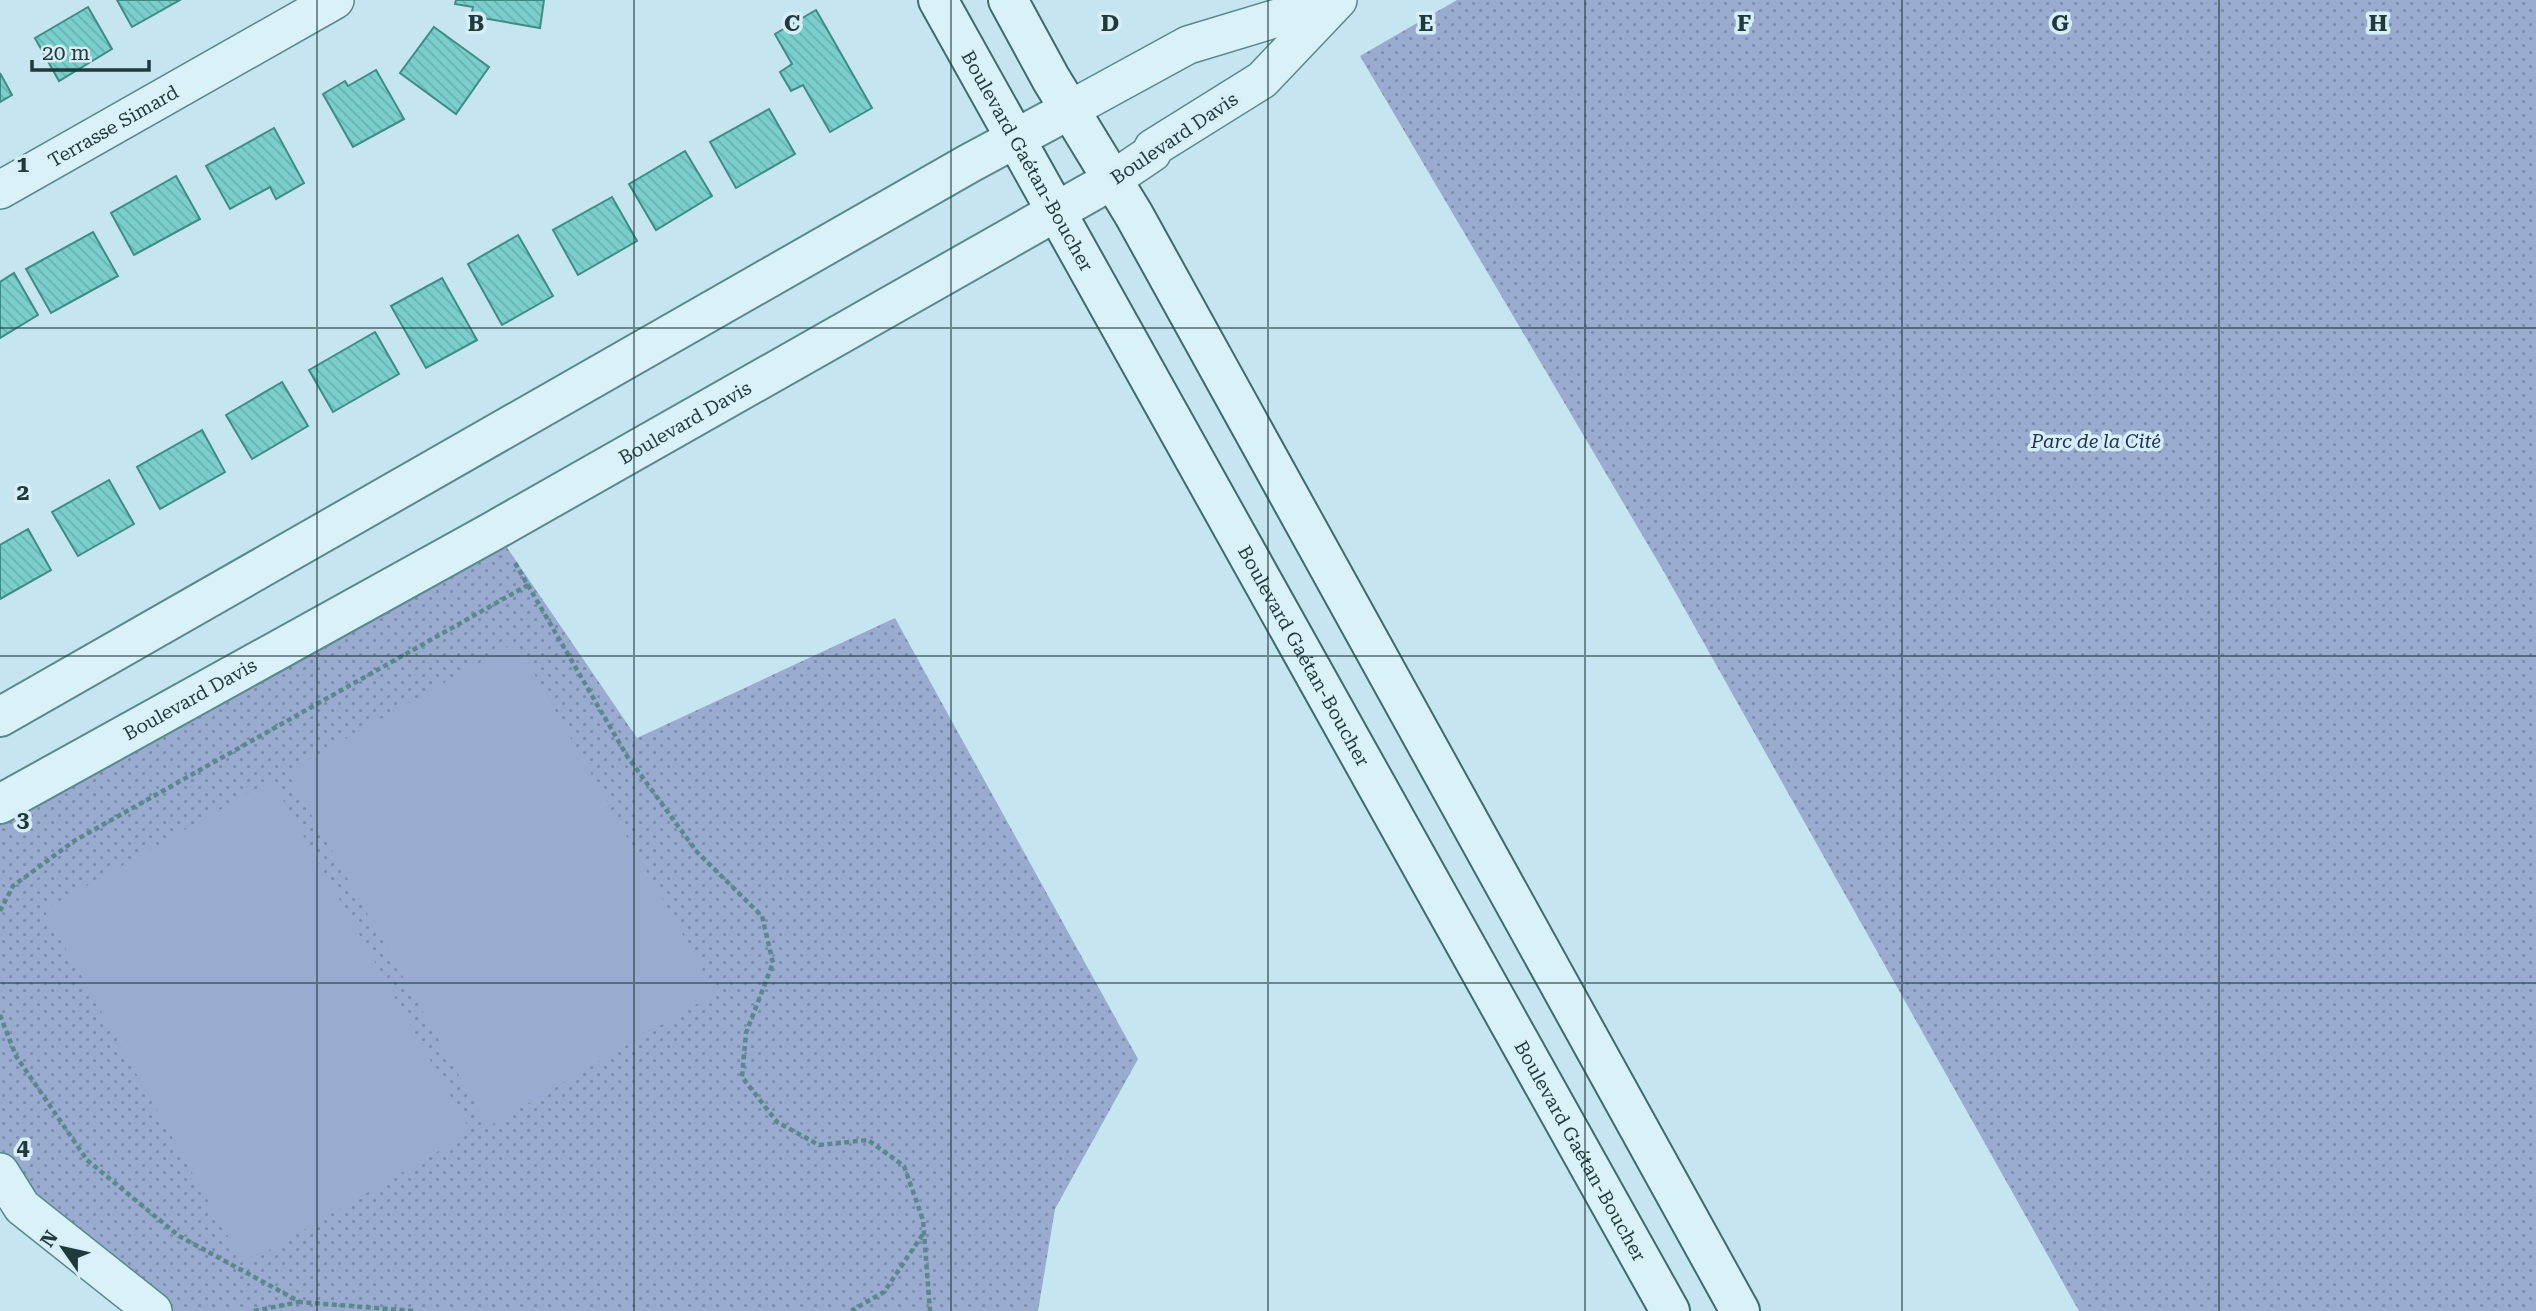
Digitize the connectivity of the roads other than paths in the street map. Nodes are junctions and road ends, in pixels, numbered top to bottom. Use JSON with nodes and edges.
{"nodes":[{"id":1,"x":335,"y":0,"type":"edge"},
{"id":2,"x":938,"y":0,"type":"edge"},
{"id":3,"x":1008,"y":0,"type":"edge"},
{"id":4,"x":1338,"y":0,"type":"edge"},
{"id":5,"x":1069,"y":110,"type":"junction"},
{"id":6,"x":1014,"y":139,"type":"junction"},
{"id":7,"x":1112,"y":180,"type":"junction"},
{"id":8,"x":0,"y":190,"type":"edge"},
{"id":9,"x":1055,"y":211,"type":"junction"},
{"id":10,"x":0,"y":717,"type":"edge"},
{"id":11,"x":0,"y":804,"type":"edge"},
{"id":12,"x":0,"y":1172,"type":"edge"},
{"id":13,"x":153,"y":1311,"type":"edge"},
{"id":14,"x":1670,"y":1311,"type":"edge"},
{"id":15,"x":1740,"y":1311,"type":"edge"}],
"edges":[{"from":1,"to":8,"type":"street","name":"Terrasse Simard"},
{"from":2,"to":6,"type":"main road","name":"Boulevard Gaétan-Boucher"},
{"from":3,"to":5,"type":"main road"},
{"from":4,"to":5,"type":"street","name":"Boulevard Davis"},
{"from":4,"to":7,"type":"street","name":"Boulevard Davis"},
{"from":5,"to":6,"type":"main road","name":"Boulevard Davis"},
{"from":5,"to":7,"type":"main road"},
{"from":6,"to":9,"type":"main road","name":"Boulevard Gaétan-Boucher"},
{"from":6,"to":10,"type":"main road","name":"Boulevard Davis"},
{"from":7,"to":9,"type":"main road","name":"Boulevard Davis"},
{"from":7,"to":15,"type":"main road"},
{"from":9,"to":11,"type":"main road","name":"Boulevard Davis"},
{"from":9,"to":14,"type":"main road","name":"Boulevard Gaétan-Boucher"},
{"from":12,"to":13,"type":"street"}]}
